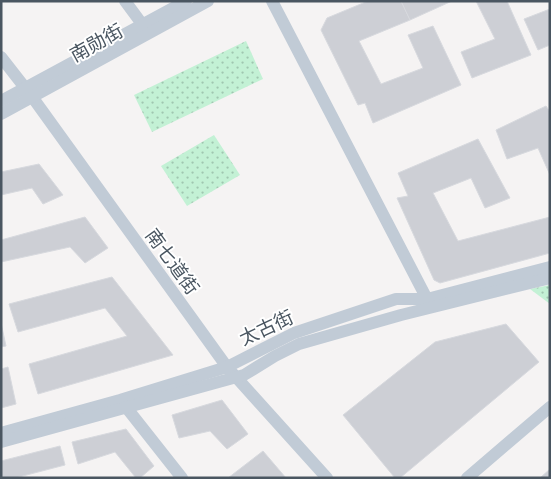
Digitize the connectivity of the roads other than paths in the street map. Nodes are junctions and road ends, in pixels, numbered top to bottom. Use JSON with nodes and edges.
{"nodes":[{"id":1,"x":125,"y":1,"type":"edge"},
{"id":2,"x":186,"y":1,"type":"edge"},
{"id":3,"x":208,"y":1,"type":"edge"},
{"id":4,"x":272,"y":1,"type":"edge"},
{"id":5,"x":142,"y":24,"type":"junction"},
{"id":6,"x":1,"y":57,"type":"edge"},
{"id":7,"x":29,"y":93,"type":"junction"},
{"id":8,"x":1,"y":101,"type":"edge"},
{"id":9,"x":1,"y":114,"type":"edge"},
{"id":10,"x":550,"y":268,"type":"edge"},
{"id":11,"x":550,"y":278,"type":"edge"},
{"id":12,"x":427,"y":298,"type":"junction"},
{"id":13,"x":227,"y":368,"type":"junction"},
{"id":14,"x":236,"y":377,"type":"junction"},
{"id":15,"x":124,"y":404,"type":"junction"},
{"id":16,"x":550,"y":407,"type":"edge"},
{"id":17,"x":1,"y":434,"type":"edge"},
{"id":18,"x":1,"y":442,"type":"edge"},
{"id":19,"x":182,"y":478,"type":"edge"},
{"id":20,"x":327,"y":478,"type":"edge"},
{"id":21,"x":467,"y":478,"type":"edge"}],
"edges":[{"from":1,"to":5,"type":"main road"},
{"from":2,"to":5,"type":"main road","name":"南勋街"},
{"from":3,"to":7,"type":"main road","name":"南勋街"},
{"from":4,"to":12,"type":"main road"},
{"from":5,"to":7,"type":"main road","name":"南勋街"},
{"from":6,"to":7,"type":"main road","name":"南七道街"},
{"from":7,"to":8,"type":"main road","name":"南勋街"},
{"from":7,"to":9,"type":"main road","name":"南勋街"},
{"from":7,"to":13,"type":"main road","name":"南七道街"},
{"from":10,"to":12,"type":"main road","name":"太古街"},
{"from":11,"to":14,"type":"main road","name":"太古街"},
{"from":12,"to":13,"type":"main road","name":"太古街"},
{"from":13,"to":14,"type":"main road","name":"南七道街"},
{"from":13,"to":15,"type":"main road","name":"太古街"},
{"from":14,"to":15,"type":"main road","name":"太古街"},
{"from":14,"to":20,"type":"main road","name":"南七道街"},
{"from":15,"to":17,"type":"main road","name":"太古街"},
{"from":15,"to":18,"type":"main road","name":"太古街"},
{"from":15,"to":19,"type":"main road"},
{"from":16,"to":21,"type":"main road"}]}
